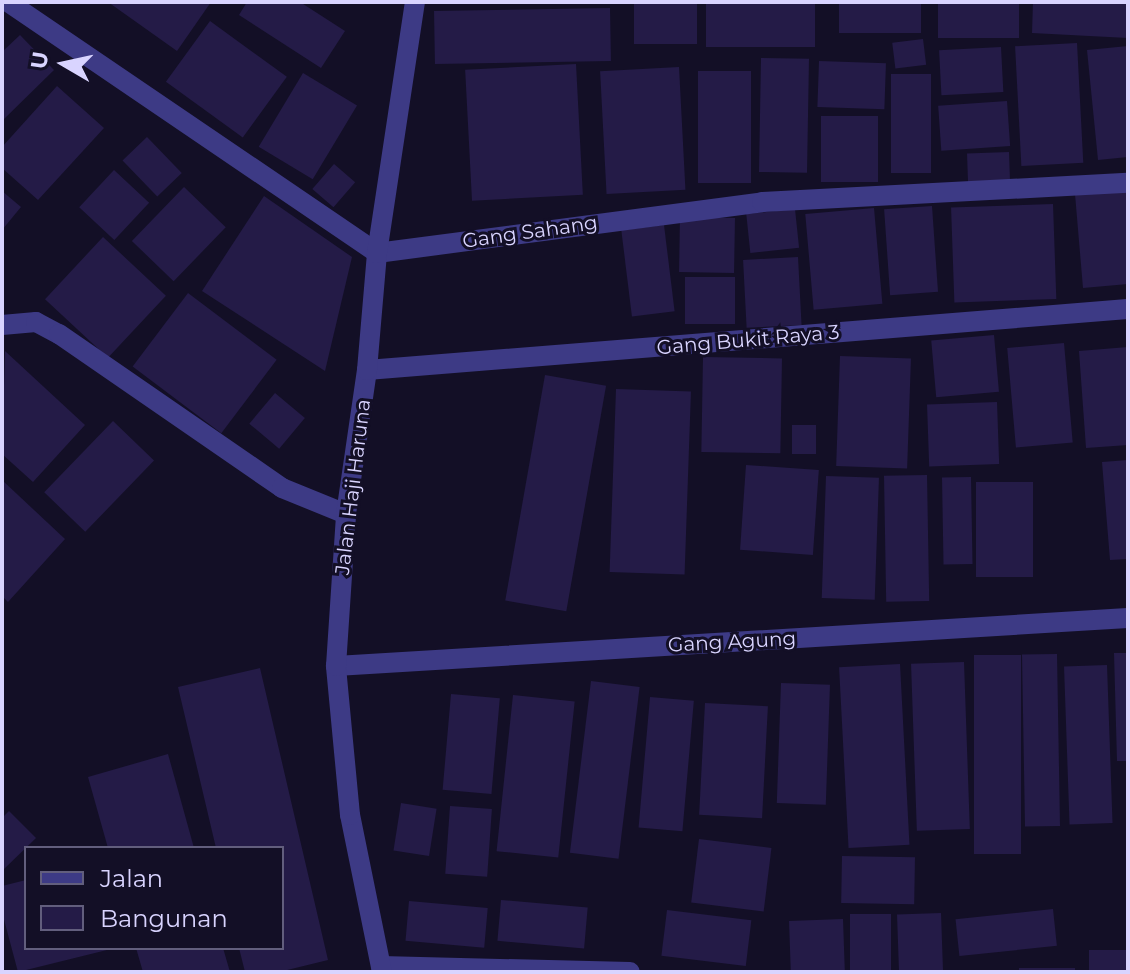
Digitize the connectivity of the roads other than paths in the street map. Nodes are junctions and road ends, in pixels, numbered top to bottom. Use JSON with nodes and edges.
{"nodes":[{"id":1,"x":8,"y":2,"type":"edge"},
{"id":2,"x":415,"y":2,"type":"edge"},
{"id":3,"x":1128,"y":183,"type":"edge"},
{"id":4,"x":377,"y":253,"type":"junction"},
{"id":5,"x":1128,"y":309,"type":"edge"},
{"id":6,"x":2,"y":325,"type":"edge"},
{"id":7,"x":367,"y":370,"type":"junction"},
{"id":8,"x":346,"y":514,"type":"junction"},
{"id":9,"x":1128,"y":618,"type":"edge"},
{"id":10,"x":336,"y":666,"type":"junction"},
{"id":11,"x":382,"y":969,"type":"edge"},
{"id":12,"x":630,"y":972,"type":"edge"}],
"edges":[{"from":1,"to":4,"type":"street"},
{"from":2,"to":4,"type":"street","name":"Jalan Haji Haruna"},
{"from":3,"to":4,"type":"street","name":"Gang Sahang"},
{"from":4,"to":7,"type":"street","name":"Jalan Haji Haruna"},
{"from":5,"to":7,"type":"street","name":"Gang Bukit Raya 3"},
{"from":6,"to":8,"type":"street"},
{"from":7,"to":8,"type":"street","name":"Jalan Haji Haruna"},
{"from":8,"to":10,"type":"street","name":"Jalan Haji Haruna"},
{"from":9,"to":10,"type":"street","name":"Gang Agung"},
{"from":10,"to":11,"type":"street","name":"Jalan Haji Haruna"},
{"from":11,"to":12,"type":"street"}]}
